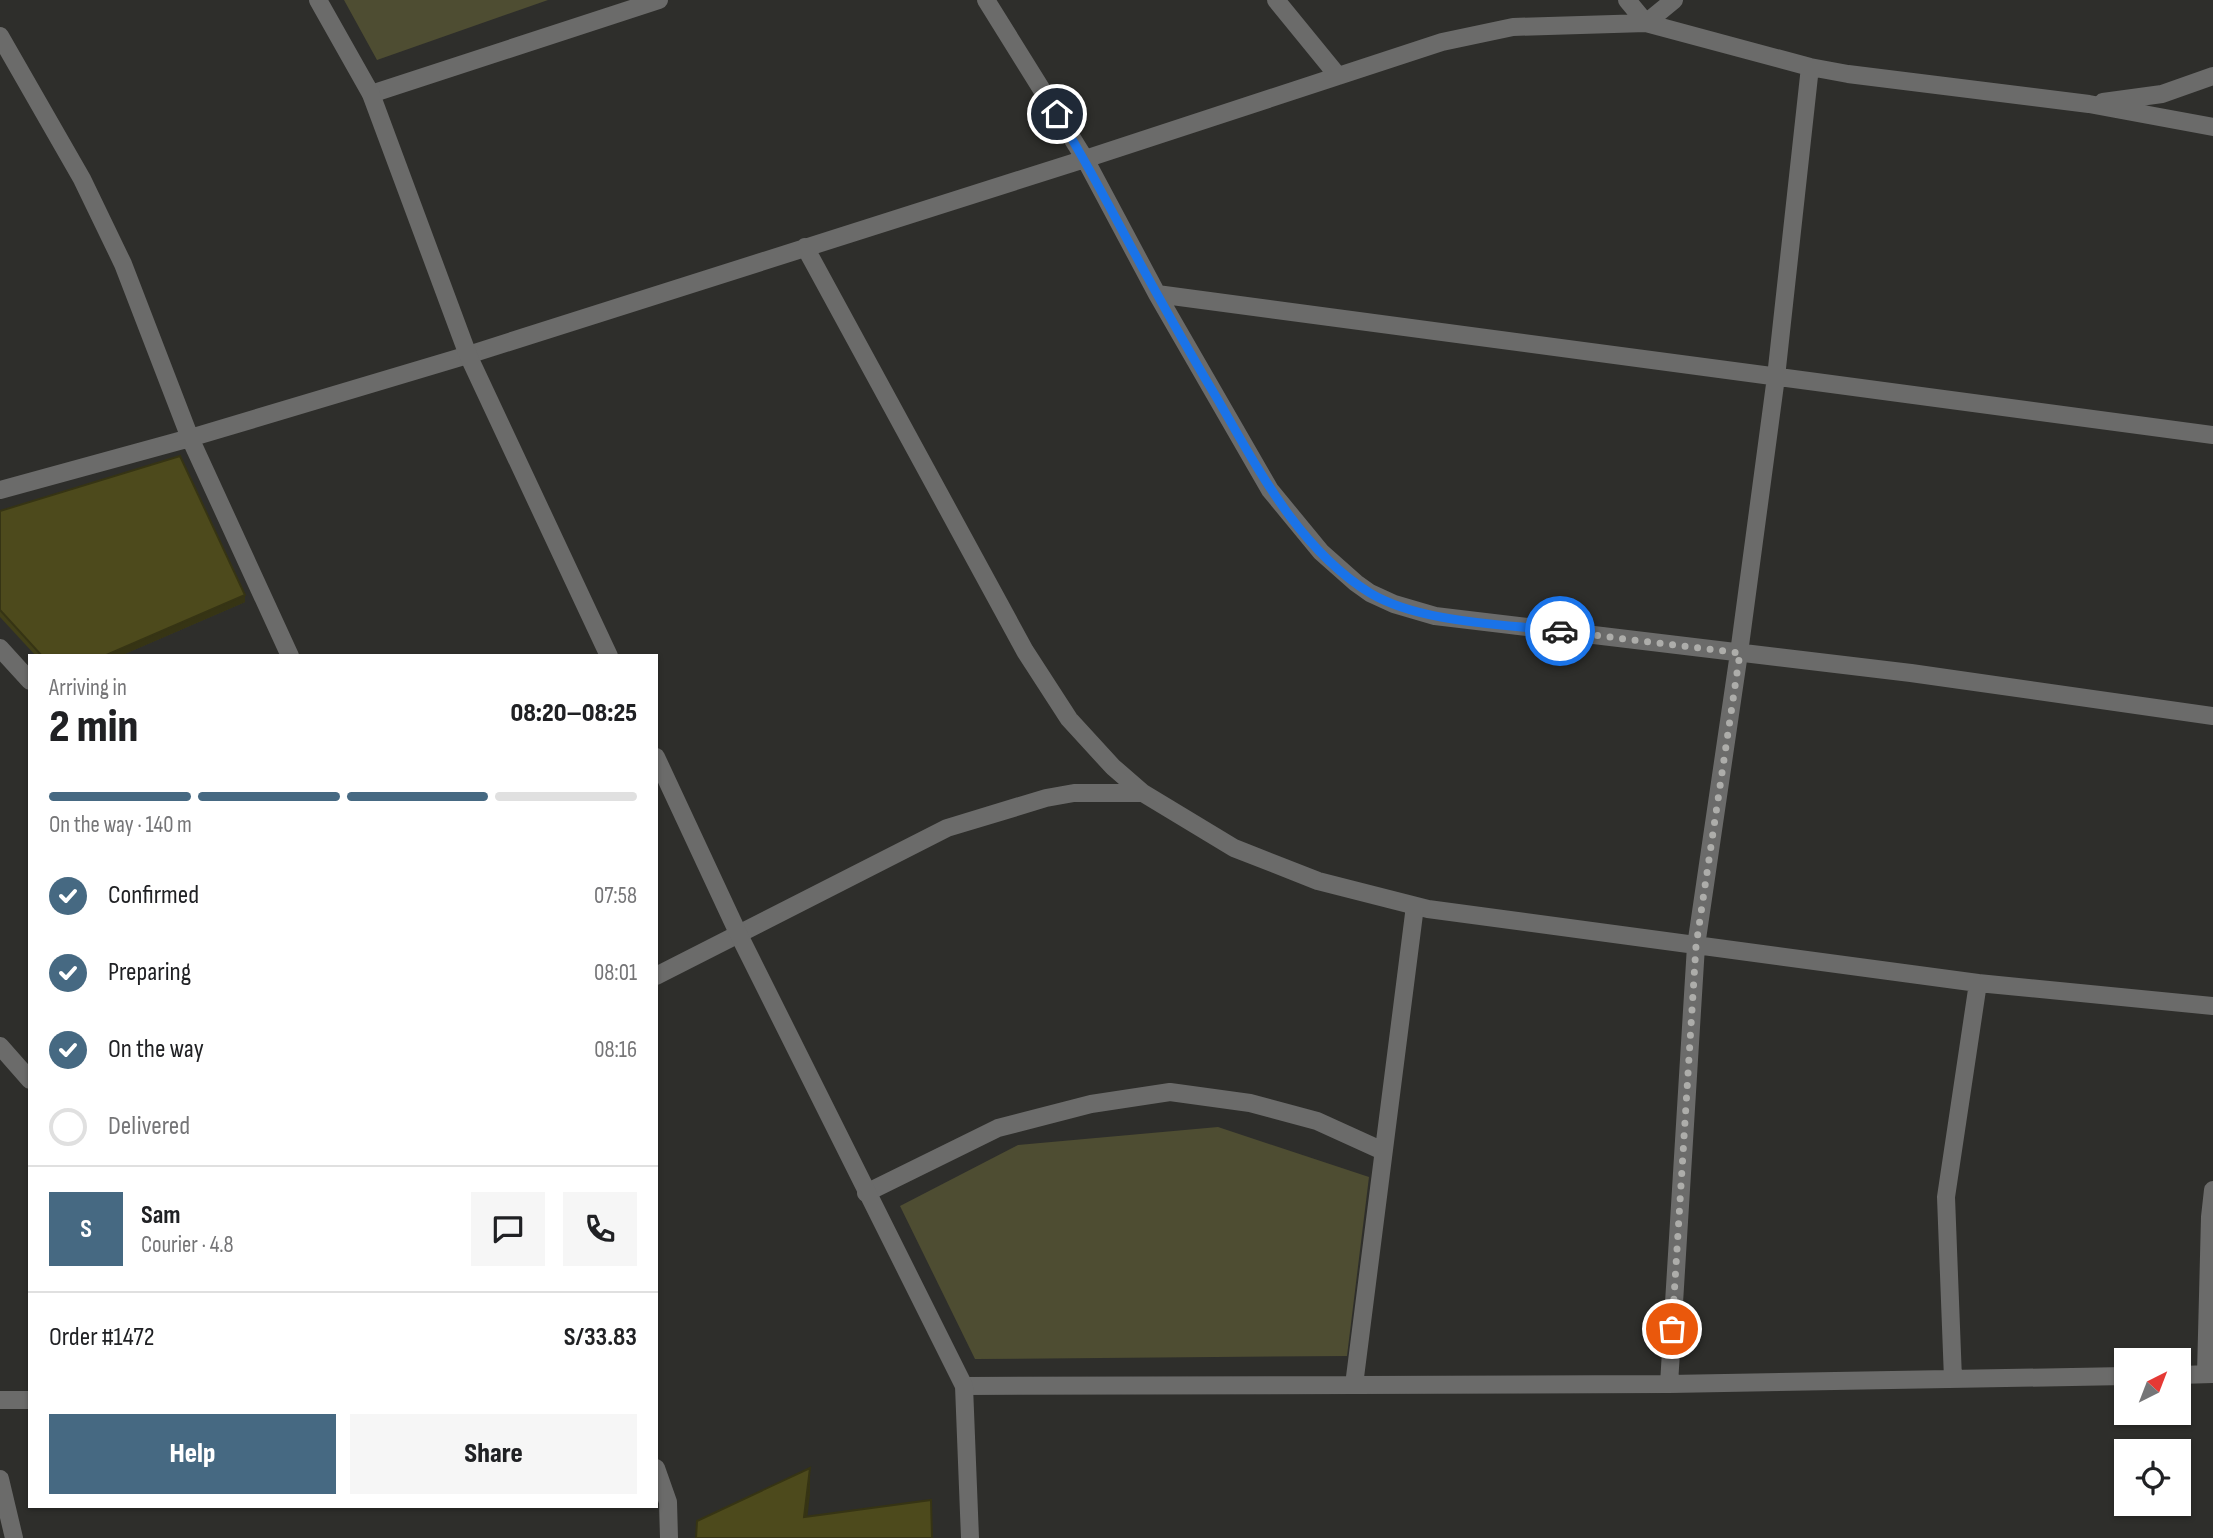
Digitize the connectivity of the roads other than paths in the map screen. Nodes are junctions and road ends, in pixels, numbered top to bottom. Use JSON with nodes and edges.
{"nodes":[{"id":1,"x":318,"y":0,"type":"edge"},
{"id":2,"x":659,"y":0,"type":"edge"},
{"id":3,"x":986,"y":0,"type":"edge"},
{"id":4,"x":1276,"y":0,"type":"edge"},
{"id":5,"x":1628,"y":0,"type":"edge"},
{"id":6,"x":1674,"y":0,"type":"edge"},
{"id":7,"x":1646,"y":23,"type":"junction"},
{"id":8,"x":0,"y":36,"type":"edge"},
{"id":9,"x":1810,"y":67,"type":"junction"},
{"id":10,"x":1338,"y":76,"type":"junction"},
{"id":11,"x":2213,"y":76,"type":"edge"},
{"id":12,"x":371,"y":94,"type":"junction"},
{"id":13,"x":2090,"y":104,"type":"junction"},
{"id":14,"x":2213,"y":127,"type":"edge"},
{"id":15,"x":1085,"y":159,"type":"junction"},
{"id":16,"x":805,"y":247,"type":"junction"},
{"id":17,"x":1157,"y":294,"type":"junction"},
{"id":18,"x":468,"y":355,"type":"junction"},
{"id":19,"x":1776,"y":377,"type":"junction"},
{"id":20,"x":2213,"y":435,"type":"edge"},
{"id":21,"x":190,"y":439,"type":"junction"},
{"id":22,"x":0,"y":490,"type":"edge"},
{"id":23,"x":0,"y":648,"type":"edge"},
{"id":24,"x":1740,"y":653,"type":"junction"},
{"id":25,"x":289,"y":654,"type":"edge"},
{"id":26,"x":608,"y":654,"type":"edge"},
{"id":27,"x":28,"y":679,"type":"edge"},
{"id":28,"x":2213,"y":716,"type":"edge"},
{"id":29,"x":658,"y":761,"type":"edge"},
{"id":30,"x":1143,"y":793,"type":"junction"},
{"id":31,"x":1415,"y":905,"type":"junction"},
{"id":32,"x":738,"y":933,"type":"junction"},
{"id":33,"x":1696,"y":946,"type":"junction"},
{"id":34,"x":658,"y":975,"type":"edge"},
{"id":35,"x":1978,"y":983,"type":"junction"},
{"id":36,"x":2213,"y":1006,"type":"edge"},
{"id":37,"x":0,"y":1046,"type":"edge"},
{"id":38,"x":28,"y":1078,"type":"edge"},
{"id":39,"x":1383,"y":1151,"type":"junction"},
{"id":40,"x":2213,"y":1190,"type":"edge"},
{"id":41,"x":866,"y":1194,"type":"junction"},
{"id":42,"x":2209,"y":1374,"type":"edge"},
{"id":43,"x":2191,"y":1375,"type":"edge"},
{"id":44,"x":2114,"y":1376,"type":"edge"},
{"id":45,"x":1953,"y":1378,"type":"junction"},
{"id":46,"x":1669,"y":1384,"type":"junction"},
{"id":47,"x":1354,"y":1385,"type":"junction"},
{"id":48,"x":964,"y":1386,"type":"junction"},
{"id":49,"x":0,"y":1400,"type":"edge"},
{"id":50,"x":28,"y":1400,"type":"edge"},
{"id":51,"x":658,"y":1474,"type":"edge"},
{"id":52,"x":0,"y":1479,"type":"edge"},
{"id":53,"x":14,"y":1538,"type":"edge"},
{"id":54,"x":669,"y":1538,"type":"edge"},
{"id":55,"x":970,"y":1538,"type":"edge"}],
"edges":[{"from":1,"to":12,"type":"street"},
{"from":2,"to":12,"type":"street"},
{"from":3,"to":15,"type":"street"},
{"from":4,"to":10,"type":"street"},
{"from":5,"to":7,"type":"street"},
{"from":6,"to":7,"type":"street"},
{"from":7,"to":9,"type":"street"},
{"from":7,"to":10,"type":"street"},
{"from":8,"to":21,"type":"street"},
{"from":9,"to":13,"type":"street"},
{"from":9,"to":19,"type":"street"},
{"from":10,"to":15,"type":"street"},
{"from":11,"to":13,"type":"street"},
{"from":12,"to":18,"type":"street"},
{"from":13,"to":14,"type":"street"},
{"from":15,"to":16,"type":"street"},
{"from":15,"to":17,"type":"street"},
{"from":16,"to":18,"type":"street"},
{"from":16,"to":30,"type":"street"},
{"from":17,"to":19,"type":"street"},
{"from":17,"to":24,"type":"street"},
{"from":18,"to":21,"type":"street"},
{"from":18,"to":26,"type":"street"},
{"from":19,"to":20,"type":"street"},
{"from":19,"to":24,"type":"street"},
{"from":21,"to":22,"type":"street"},
{"from":21,"to":25,"type":"street"},
{"from":23,"to":27,"type":"street"},
{"from":24,"to":28,"type":"street"},
{"from":24,"to":33,"type":"street"},
{"from":29,"to":32,"type":"street"},
{"from":30,"to":31,"type":"street"},
{"from":30,"to":32,"type":"street"},
{"from":31,"to":33,"type":"street"},
{"from":31,"to":39,"type":"street"},
{"from":32,"to":34,"type":"street"},
{"from":32,"to":41,"type":"street"},
{"from":33,"to":35,"type":"street"},
{"from":33,"to":46,"type":"street"},
{"from":35,"to":36,"type":"street"},
{"from":35,"to":45,"type":"street"},
{"from":37,"to":38,"type":"street"},
{"from":39,"to":41,"type":"street"},
{"from":39,"to":47,"type":"street"},
{"from":40,"to":42,"type":"street"},
{"from":41,"to":48,"type":"street"},
{"from":42,"to":43,"type":"street"},
{"from":44,"to":45,"type":"street"},
{"from":45,"to":46,"type":"street"},
{"from":46,"to":47,"type":"street"},
{"from":47,"to":48,"type":"street"},
{"from":48,"to":55,"type":"street"},
{"from":49,"to":50,"type":"street"},
{"from":51,"to":54,"type":"street"},
{"from":52,"to":53,"type":"street"}]}
